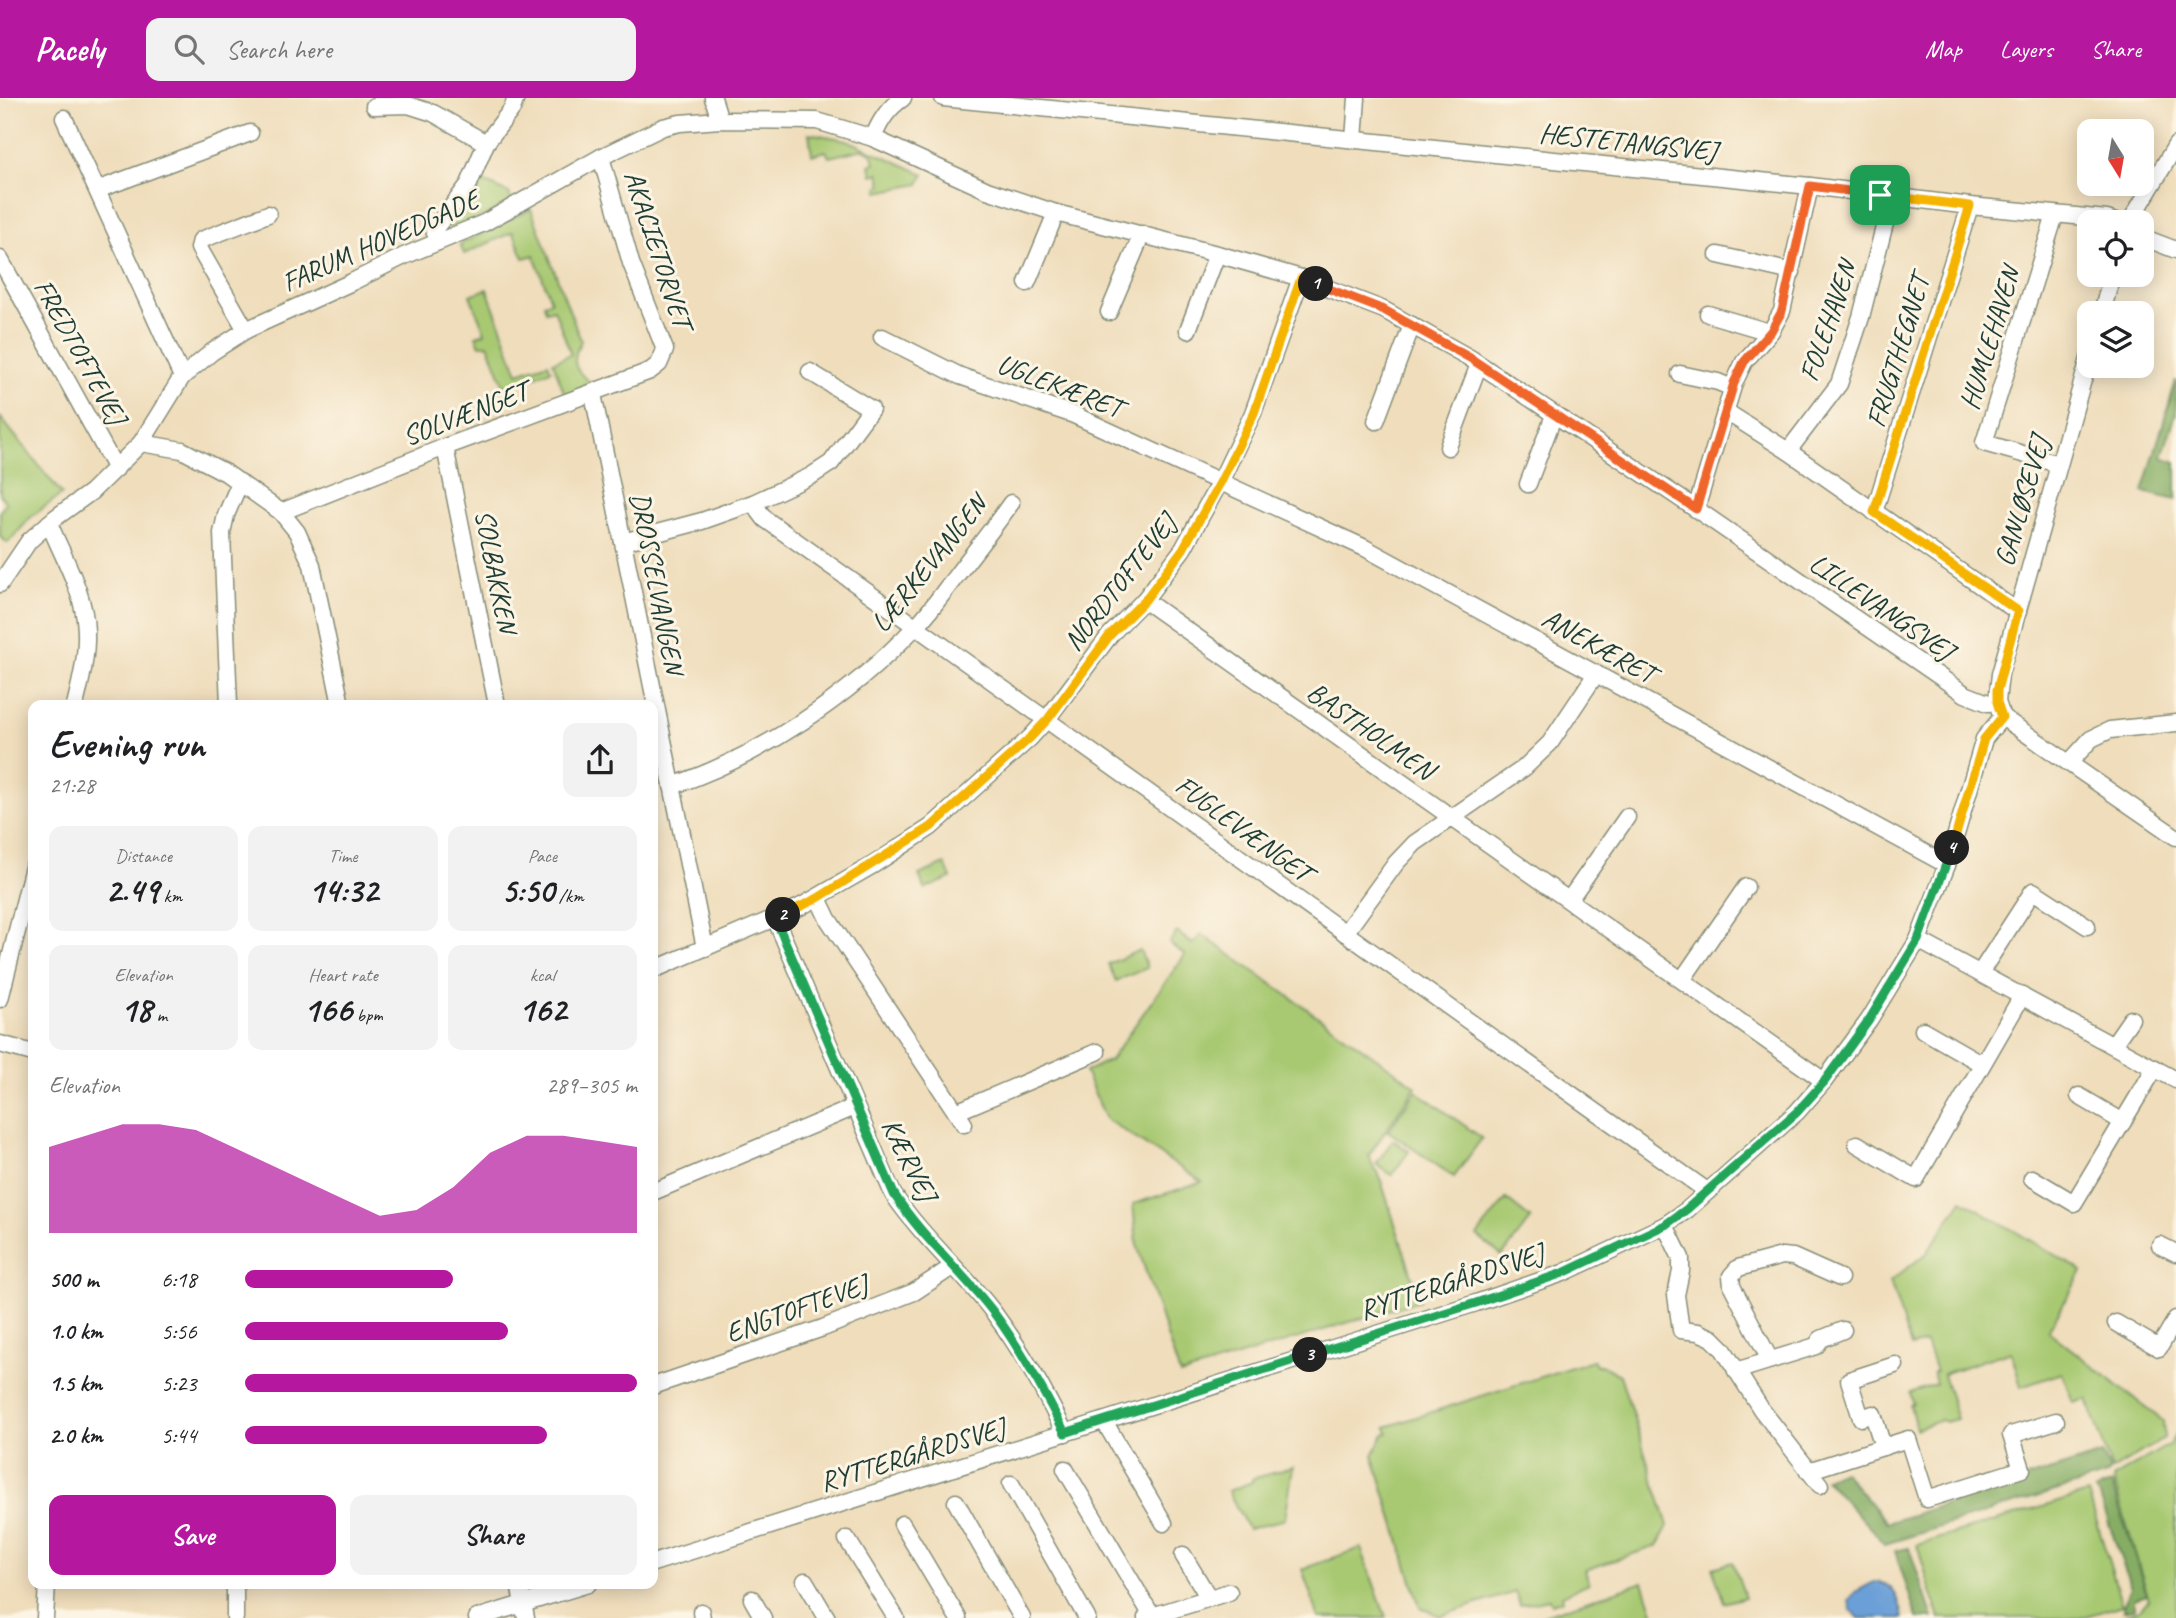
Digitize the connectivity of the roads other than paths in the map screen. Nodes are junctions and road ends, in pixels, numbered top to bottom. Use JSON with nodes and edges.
{"nodes":[{"id":1,"x":713,"y":98,"type":"edge"},
{"id":2,"x":903,"y":98,"type":"edge"},
{"id":3,"x":943,"y":98,"type":"edge"},
{"id":4,"x":1095,"y":98,"type":"edge"},
{"id":5,"x":1357,"y":98,"type":"edge"},
{"id":6,"x":516,"y":99,"type":"edge"},
{"id":7,"x":374,"y":106,"type":"dead end"},
{"id":8,"x":1093,"y":115,"type":"junction"},
{"id":9,"x":64,"y":118,"type":"dead end"},
{"id":10,"x":720,"y":120,"type":"junction"},
{"id":11,"x":250,"y":133,"type":"dead end"},
{"id":12,"x":873,"y":138,"type":"junction"},
{"id":13,"x":1354,"y":140,"type":"junction"},
{"id":14,"x":486,"y":143,"type":"junction"},
{"id":15,"x":2176,"y":145,"type":"edge"},
{"id":16,"x":601,"y":157,"type":"junction"},
{"id":17,"x":1810,"y":186,"type":"junction"},
{"id":18,"x":97,"y":190,"type":"junction"},
{"id":19,"x":1892,"y":196,"type":"junction"},
{"id":20,"x":1970,"y":206,"type":"junction"},
{"id":21,"x":2137,"y":210,"type":"edge"},
{"id":22,"x":1056,"y":213,"type":"junction"},
{"id":23,"x":268,"y":214,"type":"dead end"},
{"id":24,"x":2055,"y":215,"type":"junction"},
{"id":25,"x":2077,"y":217,"type":"edge"},
{"id":26,"x":1142,"y":234,"type":"junction"},
{"id":27,"x":438,"y":242,"type":"junction"},
{"id":28,"x":2154,"y":242,"type":"edge"},
{"id":29,"x":2176,"y":250,"type":"edge"},
{"id":30,"x":1217,"y":254,"type":"junction"},
{"id":31,"x":1718,"y":255,"type":"dead end"},
{"id":32,"x":0,"y":259,"type":"edge"},
{"id":33,"x":1792,"y":272,"type":"junction"},
{"id":34,"x":1301,"y":278,"type":"junction"},
{"id":35,"x":1027,"y":283,"type":"dead end"},
{"id":36,"x":1109,"y":312,"type":"dead end"},
{"id":37,"x":1708,"y":314,"type":"dead end"},
{"id":38,"x":1412,"y":325,"type":"junction"},
{"id":39,"x":246,"y":330,"type":"junction"},
{"id":40,"x":1188,"y":330,"type":"dead end"},
{"id":41,"x":1769,"y":332,"type":"junction"},
{"id":42,"x":882,"y":337,"type":"dead end"},
{"id":43,"x":663,"y":359,"type":"joint"},
{"id":44,"x":1479,"y":364,"type":"junction"},
{"id":45,"x":810,"y":372,"type":"dead end"},
{"id":46,"x":1680,"y":374,"type":"dead end"},
{"id":47,"x":182,"y":377,"type":"junction"},
{"id":48,"x":2083,"y":378,"type":"edge"},
{"id":49,"x":1732,"y":388,"type":"junction"},
{"id":50,"x":593,"y":394,"type":"junction"},
{"id":51,"x":1725,"y":411,"type":"junction"},
{"id":52,"x":1554,"y":415,"type":"junction"},
{"id":53,"x":1376,"y":421,"type":"dead end"},
{"id":54,"x":141,"y":443,"type":"junction"},
{"id":55,"x":445,"y":447,"type":"junction"},
{"id":56,"x":1448,"y":447,"type":"dead end"},
{"id":57,"x":1788,"y":452,"type":"junction"},
{"id":58,"x":2058,"y":464,"type":"junction"},
{"id":59,"x":116,"y":469,"type":"junction"},
{"id":60,"x":233,"y":478,"type":"junction"},
{"id":61,"x":1221,"y":481,"type":"junction"},
{"id":62,"x":1528,"y":484,"type":"dead end"},
{"id":63,"x":753,"y":503,"type":"junction"},
{"id":64,"x":1011,"y":503,"type":"dead end"},
{"id":65,"x":1696,"y":509,"type":"junction"},
{"id":66,"x":281,"y":512,"type":"junction"},
{"id":67,"x":1874,"y":512,"type":"junction"},
{"id":68,"x":49,"y":523,"type":"junction"},
{"id":69,"x":623,"y":542,"type":"junction"},
{"id":70,"x":0,"y":584,"type":"edge"},
{"id":71,"x":1144,"y":600,"type":"junction"},
{"id":72,"x":2018,"y":611,"type":"junction"},
{"id":73,"x":918,"y":625,"type":"junction"},
{"id":74,"x":1596,"y":674,"type":"junction"},
{"id":75,"x":76,"y":700,"type":"edge"},
{"id":76,"x":229,"y":700,"type":"edge"},
{"id":77,"x":340,"y":700,"type":"edge"},
{"id":78,"x":496,"y":700,"type":"edge"},
{"id":79,"x":655,"y":700,"type":"edge"},
{"id":80,"x":1999,"y":709,"type":"junction"},
{"id":81,"x":658,"y":716,"type":"edge"},
{"id":82,"x":1048,"y":719,"type":"junction"},
{"id":83,"x":2176,"y":723,"type":"edge"},
{"id":84,"x":2069,"y":763,"type":"junction"},
{"id":85,"x":672,"y":786,"type":"junction"},
{"id":86,"x":1627,"y":817,"type":"dead end"},
{"id":87,"x":1450,"y":819,"type":"junction"},
{"id":88,"x":2176,"y":837,"type":"edge"},
{"id":89,"x":1947,"y":865,"type":"junction"},
{"id":90,"x":28,"y":887,"type":"edge"},
{"id":91,"x":1746,"y":887,"type":"dead end"},
{"id":92,"x":818,"y":898,"type":"junction"},
{"id":93,"x":1569,"y":900,"type":"junction"},
{"id":94,"x":775,"y":918,"type":"junction"},
{"id":95,"x":2087,"y":926,"type":"dead end"},
{"id":96,"x":1345,"y":933,"type":"junction"},
{"id":97,"x":1918,"y":940,"type":"junction"},
{"id":98,"x":705,"y":948,"type":"junction"},
{"id":99,"x":658,"y":968,"type":"edge"},
{"id":100,"x":1980,"y":973,"type":"junction"},
{"id":101,"x":1682,"y":980,"type":"junction"},
{"id":102,"x":2022,"y":996,"type":"junction"},
{"id":103,"x":0,"y":999,"type":"edge"},
{"id":104,"x":2131,"y":1019,"type":"dead end"},
{"id":105,"x":1923,"y":1030,"type":"dead end"},
{"id":106,"x":0,"y":1044,"type":"edge"},
{"id":107,"x":2113,"y":1045,"type":"junction"},
{"id":108,"x":28,"y":1052,"type":"edge"},
{"id":109,"x":1097,"y":1052,"type":"dead end"},
{"id":110,"x":1982,"y":1065,"type":"junction"},
{"id":111,"x":2155,"y":1068,"type":"junction"},
{"id":112,"x":2176,"y":1080,"type":"edge"},
{"id":113,"x":1824,"y":1082,"type":"junction"},
{"id":114,"x":2079,"y":1096,"type":"dead end"},
{"id":115,"x":855,"y":1107,"type":"junction"},
{"id":116,"x":2123,"y":1122,"type":"junction"},
{"id":117,"x":1857,"y":1144,"type":"dead end"},
{"id":118,"x":2032,"y":1178,"type":"dead end"},
{"id":119,"x":658,"y":1190,"type":"edge"},
{"id":120,"x":1707,"y":1191,"type":"junction"},
{"id":121,"x":1665,"y":1225,"type":"junction"},
{"id":122,"x":2160,"y":1245,"type":"dead end"},
{"id":123,"x":2176,"y":1253,"type":"edge"},
{"id":124,"x":952,"y":1267,"type":"junction"},
{"id":125,"x":1840,"y":1278,"type":"dead end"},
{"id":126,"x":2176,"y":1319,"type":"edge"},
{"id":127,"x":2116,"y":1323,"type":"dead end"},
{"id":128,"x":1843,"y":1330,"type":"dead end"},
{"id":129,"x":1770,"y":1360,"type":"junction"},
{"id":130,"x":1895,"y":1365,"type":"dead end"},
{"id":131,"x":1736,"y":1370,"type":"junction"},
{"id":132,"x":658,"y":1384,"type":"edge"},
{"id":133,"x":1104,"y":1421,"type":"junction"},
{"id":134,"x":2056,"y":1421,"type":"dead end"},
{"id":135,"x":1065,"y":1433,"type":"junction"},
{"id":136,"x":1883,"y":1447,"type":"junction"},
{"id":137,"x":1065,"y":1469,"type":"dead end"},
{"id":138,"x":1808,"y":1471,"type":"junction"},
{"id":139,"x":1011,"y":1484,"type":"dead end"},
{"id":140,"x":1820,"y":1485,"type":"dead end"},
{"id":141,"x":956,"y":1502,"type":"dead end"},
{"id":142,"x":1164,"y":1523,"type":"dead end"},
{"id":143,"x":902,"y":1524,"type":"dead end"},
{"id":144,"x":847,"y":1539,"type":"dead end"},
{"id":145,"x":1183,"y":1555,"type":"dead end"},
{"id":146,"x":658,"y":1561,"type":"edge"},
{"id":147,"x":805,"y":1581,"type":"dead end"},
{"id":148,"x":47,"y":1589,"type":"edge"},
{"id":149,"x":235,"y":1589,"type":"edge"},
{"id":150,"x":520,"y":1589,"type":"edge"},
{"id":151,"x":576,"y":1589,"type":"edge"},
{"id":152,"x":1229,"y":1592,"type":"dead end"},
{"id":153,"x":1209,"y":1598,"type":"junction"},
{"id":154,"x":752,"y":1599,"type":"dead end"},
{"id":155,"x":525,"y":1611,"type":"edge"},
{"id":156,"x":1149,"y":1617,"type":"edge"},
{"id":157,"x":45,"y":1618,"type":"edge"},
{"id":158,"x":235,"y":1618,"type":"edge"},
{"id":159,"x":477,"y":1618,"type":"edge"},
{"id":160,"x":762,"y":1618,"type":"edge"},
{"id":161,"x":827,"y":1618,"type":"edge"},
{"id":162,"x":896,"y":1618,"type":"edge"},
{"id":163,"x":958,"y":1618,"type":"edge"},
{"id":164,"x":1022,"y":1618,"type":"edge"},
{"id":165,"x":1087,"y":1618,"type":"edge"}],
"edges":[{"from":1,"to":10,"type":"street"},
{"from":2,"to":12,"type":"street"},
{"from":3,"to":8,"type":"street","name":"HESTETANGSVEJ"},
{"from":4,"to":8,"type":"street"},
{"from":5,"to":13,"type":"street"},
{"from":6,"to":14,"type":"street"},
{"from":7,"to":14,"type":"street"},
{"from":8,"to":13,"type":"street","name":"HESTETANGSVEJ"},
{"from":9,"to":18,"type":"street"},
{"from":10,"to":12,"type":"street","name":"FARUM HOVEDGADE"},
{"from":10,"to":16,"type":"street","name":"FARUM HOVEDGADE"},
{"from":11,"to":18,"type":"street"},
{"from":12,"to":22,"type":"street","name":"LILLEVANGSVEJ"},
{"from":13,"to":17,"type":"street","name":"HESTETANGSVEJ"},
{"from":14,"to":27,"type":"street"},
{"from":15,"to":21,"type":"street"},
{"from":16,"to":27,"type":"street","name":"FARUM HOVEDGADE"},
{"from":16,"to":43,"type":"street","name":"AKACIETORVET"},
{"from":17,"to":19,"type":"street","name":"HESTETANGSVEJ"},
{"from":17,"to":33,"type":"street"},
{"from":18,"to":47,"type":"street"},
{"from":19,"to":20,"type":"street","name":"HESTETANGSVEJ"},
{"from":19,"to":57,"type":"street","name":"FOLEHAVEN"},
{"from":20,"to":24,"type":"street","name":"HESTETANGSVEJ"},
{"from":20,"to":67,"type":"street","name":"FRUGTHEGNET"},
{"from":22,"to":26,"type":"street","name":"LILLEVANGSVEJ"},
{"from":22,"to":35,"type":"street"},
{"from":23,"to":39,"type":"street"},
{"from":24,"to":25,"type":"street","name":"HESTETANGSVEJ"},
{"from":24,"to":58,"type":"street","name":"HUMLEHAVEN"},
{"from":26,"to":30,"type":"street","name":"LILLEVANGSVEJ"},
{"from":26,"to":36,"type":"street"},
{"from":27,"to":39,"type":"street","name":"FARUM HOVEDGADE"},
{"from":28,"to":29,"type":"street"},
{"from":30,"to":34,"type":"street","name":"LILLEVANGSVEJ"},
{"from":30,"to":40,"type":"street"},
{"from":31,"to":33,"type":"street"},
{"from":32,"to":59,"type":"street","name":"FREDTOFTEVEJ"},
{"from":33,"to":41,"type":"street"},
{"from":34,"to":38,"type":"street","name":"LILLEVANGSVEJ"},
{"from":34,"to":61,"type":"street","name":"NORDTOFTEVEJ"},
{"from":37,"to":41,"type":"street"},
{"from":38,"to":44,"type":"street","name":"LILLEVANGSVEJ"},
{"from":38,"to":53,"type":"street"},
{"from":39,"to":47,"type":"street","name":"FARUM HOVEDGADE"},
{"from":41,"to":49,"type":"street"},
{"from":42,"to":61,"type":"street","name":"UGLEKÆRET"},
{"from":43,"to":50,"type":"street","name":"SOLVÆNGET"},
{"from":44,"to":52,"type":"street","name":"LILLEVANGSVEJ"},
{"from":44,"to":56,"type":"street"},
{"from":45,"to":63,"type":"street"},
{"from":46,"to":49,"type":"street"},
{"from":47,"to":54,"type":"street","name":"FARUM HOVEDGADE"},
{"from":48,"to":58,"type":"street","name":"GANLØSEVEJ"},
{"from":49,"to":51,"type":"street"},
{"from":50,"to":55,"type":"street","name":"SOLVÆNGET"},
{"from":50,"to":69,"type":"street","name":"DROSSELVANGEN"},
{"from":51,"to":57,"type":"street"},
{"from":51,"to":65,"type":"street"},
{"from":52,"to":62,"type":"street"},
{"from":52,"to":65,"type":"street","name":"LILLEVANGSVEJ"},
{"from":54,"to":59,"type":"street","name":"FARUM HOVEDGADE"},
{"from":54,"to":60,"type":"street"},
{"from":55,"to":66,"type":"street","name":"SOLVÆNGET"},
{"from":55,"to":78,"type":"street","name":"SOLBAKKEN"},
{"from":57,"to":67,"type":"street"},
{"from":58,"to":72,"type":"street","name":"GANLØSEVEJ"},
{"from":59,"to":68,"type":"street","name":"FARUM HOVEDGADE"},
{"from":60,"to":66,"type":"street"},
{"from":60,"to":76,"type":"street"},
{"from":61,"to":71,"type":"street","name":"NORDTOFTEVEJ"},
{"from":61,"to":74,"type":"street","name":"ANEKÆRET"},
{"from":63,"to":69,"type":"street"},
{"from":63,"to":73,"type":"street","name":"FUGLEVÆNGET"},
{"from":64,"to":73,"type":"street","name":"LÆRKEVANGEN"},
{"from":65,"to":80,"type":"street","name":"LILLEVANGSVEJ"},
{"from":66,"to":77,"type":"street"},
{"from":67,"to":72,"type":"street"},
{"from":68,"to":70,"type":"street","name":"FARUM HOVEDGADE"},
{"from":68,"to":75,"type":"street"},
{"from":69,"to":79,"type":"street","name":"DROSSELVANGEN"},
{"from":71,"to":82,"type":"street","name":"NORDTOFTEVEJ"},
{"from":71,"to":87,"type":"street","name":"BASTHOLMEN"},
{"from":72,"to":80,"type":"street","name":"GANLØSEVEJ"},
{"from":73,"to":82,"type":"street","name":"FUGLEVÆNGET"},
{"from":73,"to":85,"type":"street","name":"LÆRKEVANGEN"},
{"from":74,"to":87,"type":"street"},
{"from":74,"to":89,"type":"street","name":"ANEKÆRET"},
{"from":80,"to":84,"type":"street","name":"LILLEVANGSVEJ"},
{"from":80,"to":89,"type":"street","name":"RYTTERGÅRDSVEJ"},
{"from":81,"to":85,"type":"street","name":"DROSSELVANGEN"},
{"from":82,"to":92,"type":"street","name":"NORDTOFTEVEJ"},
{"from":82,"to":96,"type":"street","name":"FUGLEVÆNGET"},
{"from":83,"to":84,"type":"street"},
{"from":84,"to":88,"type":"street","name":"LILLEVANGSVEJ"},
{"from":85,"to":98,"type":"street","name":"DROSSELVANGEN"},
{"from":86,"to":93,"type":"street"},
{"from":87,"to":93,"type":"street","name":"BASTHOLMEN"},
{"from":87,"to":96,"type":"street"},
{"from":89,"to":97,"type":"street","name":"RYTTERGÅRDSVEJ"},
{"from":90,"to":103,"type":"street"},
{"from":91,"to":101,"type":"street"},
{"from":92,"to":94,"type":"street","name":"NORDTOFTEVEJ"},
{"from":92,"to":109,"type":"street"},
{"from":93,"to":101,"type":"street","name":"BASTHOLMEN"},
{"from":94,"to":98,"type":"street","name":"NORDTOFTEVEJ"},
{"from":94,"to":115,"type":"street","name":"KÆRVEJ"},
{"from":95,"to":100,"type":"street"},
{"from":96,"to":120,"type":"street","name":"FUGLEVÆNGET"},
{"from":97,"to":100,"type":"street"},
{"from":97,"to":113,"type":"street","name":"RYTTERGÅRDSVEJ"},
{"from":98,"to":99,"type":"street","name":"NORDTOFTEVEJ"},
{"from":100,"to":102,"type":"street"},
{"from":101,"to":113,"type":"street","name":"BASTHOLMEN"},
{"from":102,"to":107,"type":"street"},
{"from":102,"to":110,"type":"street"},
{"from":104,"to":107,"type":"street"},
{"from":105,"to":110,"type":"street"},
{"from":106,"to":108,"type":"street"},
{"from":107,"to":111,"type":"street"},
{"from":110,"to":117,"type":"street"},
{"from":111,"to":112,"type":"street"},
{"from":111,"to":116,"type":"street"},
{"from":113,"to":120,"type":"street","name":"RYTTERGÅRDSVEJ"},
{"from":114,"to":116,"type":"street"},
{"from":115,"to":119,"type":"street"},
{"from":115,"to":124,"type":"street","name":"KÆRVEJ"},
{"from":116,"to":118,"type":"street"},
{"from":120,"to":121,"type":"street","name":"RYTTERGÅRDSVEJ"},
{"from":121,"to":131,"type":"street"},
{"from":121,"to":133,"type":"street","name":"RYTTERGÅRDSVEJ"},
{"from":122,"to":123,"type":"street"},
{"from":124,"to":132,"type":"street","name":"ENGTOFTEVEJ"},
{"from":124,"to":135,"type":"street","name":"KÆRVEJ"},
{"from":125,"to":129,"type":"street"},
{"from":126,"to":127,"type":"street"},
{"from":128,"to":129,"type":"street"},
{"from":129,"to":131,"type":"street"},
{"from":130,"to":136,"type":"street"},
{"from":131,"to":138,"type":"street"},
{"from":133,"to":135,"type":"street","name":"RYTTERGÅRDSVEJ"},
{"from":133,"to":142,"type":"street"},
{"from":134,"to":136,"type":"street"},
{"from":135,"to":146,"type":"street","name":"RYTTERGÅRDSVEJ"},
{"from":136,"to":138,"type":"street"},
{"from":137,"to":156,"type":"street"},
{"from":138,"to":140,"type":"street"},
{"from":139,"to":165,"type":"street"},
{"from":141,"to":164,"type":"street"},
{"from":143,"to":163,"type":"street"},
{"from":144,"to":162,"type":"street"},
{"from":145,"to":153,"type":"street"},
{"from":147,"to":161,"type":"street"},
{"from":148,"to":157,"type":"street"},
{"from":149,"to":158,"type":"street"},
{"from":150,"to":155,"type":"street"},
{"from":151,"to":155,"type":"street"},
{"from":152,"to":153,"type":"street"},
{"from":153,"to":156,"type":"street"},
{"from":154,"to":160,"type":"street"},
{"from":155,"to":159,"type":"street"}]}
